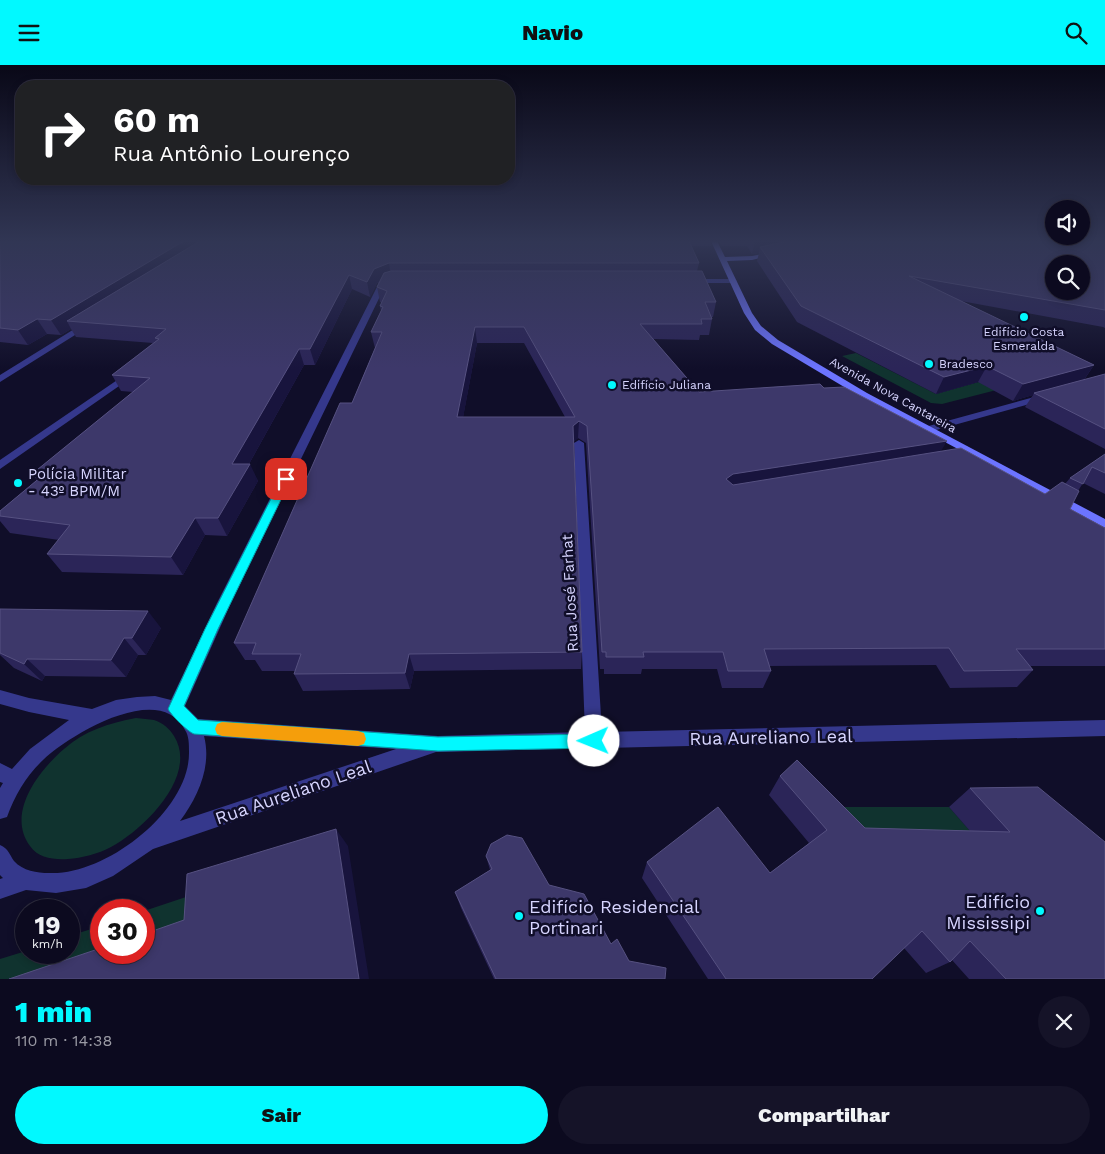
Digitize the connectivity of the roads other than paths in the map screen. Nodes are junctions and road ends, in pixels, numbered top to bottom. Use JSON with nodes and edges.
{"nodes":[{"id":1,"x":387,"y":284,"type":"edge"},
{"id":2,"x":734,"y":284,"type":"edge"},
{"id":3,"x":93,"y":321,"type":"edge"},
{"id":4,"x":20,"y":367,"type":"junction"},
{"id":5,"x":140,"y":367,"type":"edge"},
{"id":6,"x":0,"y":372,"type":"edge"},
{"id":7,"x":0,"y":379,"type":"edge"},
{"id":8,"x":1053,"y":395,"type":"edge"},
{"id":9,"x":929,"y":429,"type":"junction"},
{"id":10,"x":579,"y":443,"type":"dead end"},
{"id":11,"x":980,"y":456,"type":"junction"},
{"id":12,"x":960,"y":459,"type":"edge"},
{"id":13,"x":0,"y":465,"type":"edge"},
{"id":14,"x":1105,"y":524,"type":"edge"},
{"id":15,"x":0,"y":697,"type":"edge"},
{"id":16,"x":175,"y":709,"type":"junction"},
{"id":17,"x":90,"y":716,"type":"junction"},
{"id":18,"x":194,"y":727,"type":"junction"},
{"id":19,"x":1105,"y":728,"type":"edge"},
{"id":20,"x":594,"y":741,"type":"junction"},
{"id":21,"x":438,"y":744,"type":"junction"},
{"id":22,"x":8,"y":776,"type":"edge"},
{"id":23,"x":0,"y":810,"type":"edge"},
{"id":24,"x":149,"y":841,"type":"junction"},
{"id":25,"x":0,"y":855,"type":"edge"},
{"id":26,"x":25,"y":881,"type":"junction"},
{"id":27,"x":0,"y":889,"type":"edge"}],
"edges":[{"from":1,"to":16,"type":"street"},
{"from":2,"to":9,"type":"main road","name":"Avenida Nova Cantareira"},
{"from":3,"to":4,"type":"street"},
{"from":4,"to":6,"type":"street"},
{"from":4,"to":7,"type":"street"},
{"from":5,"to":13,"type":"street"},
{"from":8,"to":9,"type":"street"},
{"from":9,"to":11,"type":"main road","name":"Avenida Nova Cantareira"},
{"from":10,"to":20,"type":"street","name":"Rua José Farhat"},
{"from":11,"to":12,"type":"street"},
{"from":11,"to":14,"type":"main road","name":"Avenida Nova Cantareira"},
{"from":15,"to":17,"type":"street"},
{"from":16,"to":17,"type":"street"},
{"from":16,"to":18,"type":"street"},
{"from":17,"to":22,"type":"street"},
{"from":18,"to":21,"type":"street","name":"Rua Aureliano Leal"},
{"from":18,"to":24,"type":"street","name":"Rua Aureliano Leal"},
{"from":19,"to":20,"type":"street","name":"Rua Aureliano Leal"},
{"from":20,"to":21,"type":"street","name":"Rua Aureliano Leal"},
{"from":21,"to":24,"type":"street","name":"Rua Aureliano Leal"},
{"from":22,"to":23,"type":"street"},
{"from":24,"to":26,"type":"street","name":"Rua Aureliano Leal"},
{"from":25,"to":26,"type":"street"},
{"from":26,"to":27,"type":"street","name":"Rua Aureliano Leal"}]}
